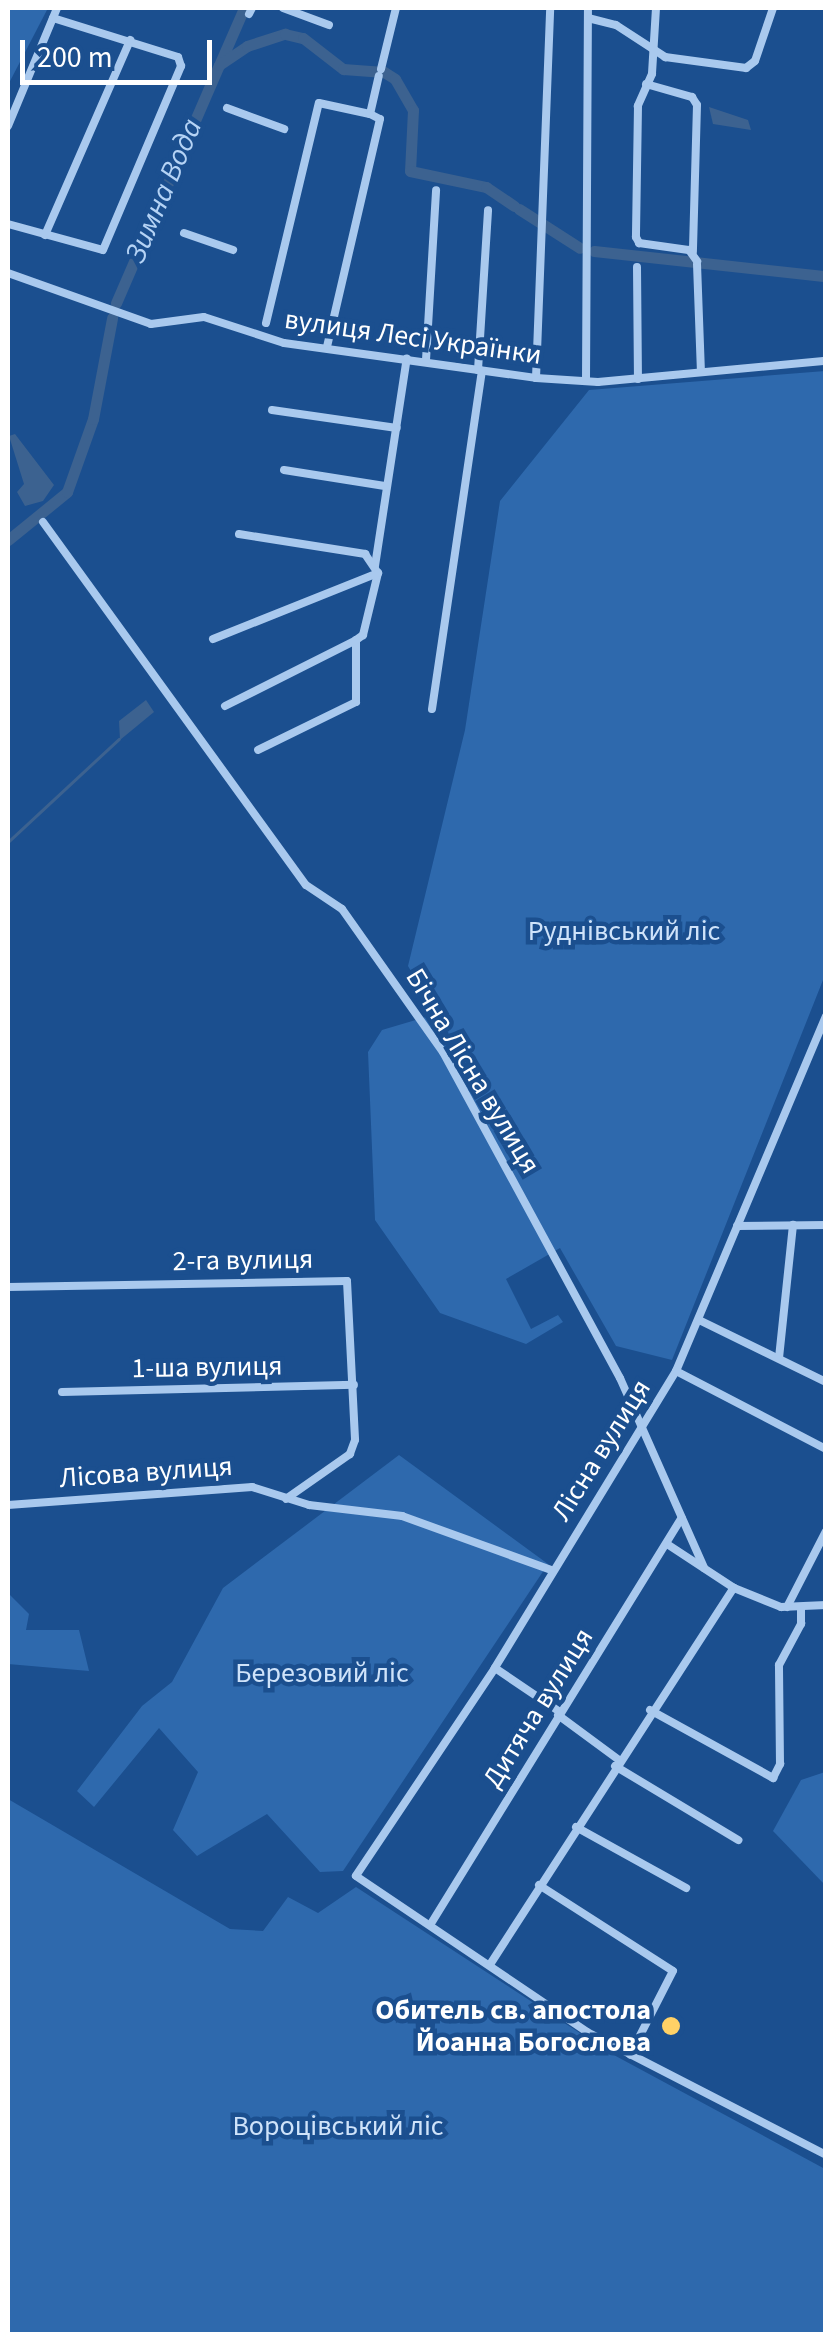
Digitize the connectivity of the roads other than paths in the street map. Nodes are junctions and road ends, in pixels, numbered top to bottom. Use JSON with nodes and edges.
{"nodes":[{"id":1,"x":57,"y":8,"type":"edge"},
{"id":2,"x":283,"y":8,"type":"edge"},
{"id":3,"x":396,"y":8,"type":"edge"},
{"id":4,"x":550,"y":8,"type":"edge"},
{"id":5,"x":656,"y":8,"type":"edge"},
{"id":6,"x":773,"y":8,"type":"edge"},
{"id":7,"x":588,"y":13,"type":"edge"},
{"id":8,"x":53,"y":18,"type":"junction"},
{"id":9,"x":329,"y":26,"type":"dead end"},
{"id":10,"x":130,"y":40,"type":"junction"},
{"id":11,"x":653,"y":53,"type":"junction"},
{"id":12,"x":646,"y":84,"type":"junction"},
{"id":13,"x":228,"y":108,"type":"dead end"},
{"id":14,"x":370,"y":114,"type":"junction"},
{"id":15,"x":8,"y":126,"type":"edge"},
{"id":16,"x":284,"y":129,"type":"dead end"},
{"id":17,"x":436,"y":190,"type":"dead end"},
{"id":18,"x":488,"y":210,"type":"dead end"},
{"id":19,"x":8,"y":224,"type":"edge"},
{"id":20,"x":184,"y":233,"type":"dead end"},
{"id":21,"x":44,"y":235,"type":"junction"},
{"id":22,"x":232,"y":250,"type":"dead end"},
{"id":23,"x":696,"y":259,"type":"junction"},
{"id":24,"x":637,"y":267,"type":"dead end"},
{"id":25,"x":8,"y":273,"type":"edge"},
{"id":26,"x":266,"y":323,"type":"dead end"},
{"id":27,"x":327,"y":346,"type":"junction"},
{"id":28,"x":407,"y":358,"type":"junction"},
{"id":29,"x":426,"y":360,"type":"junction"},
{"id":30,"x":826,"y":361,"type":"edge"},
{"id":31,"x":480,"y":370,"type":"junction"},
{"id":32,"x":701,"y":372,"type":"junction"},
{"id":33,"x":536,"y":378,"type":"junction"},
{"id":34,"x":638,"y":379,"type":"junction"},
{"id":35,"x":586,"y":381,"type":"junction"},
{"id":36,"x":272,"y":410,"type":"dead end"},
{"id":37,"x":397,"y":428,"type":"junction"},
{"id":38,"x":284,"y":470,"type":"dead end"},
{"id":39,"x":385,"y":486,"type":"junction"},
{"id":40,"x":43,"y":522,"type":"dead end"},
{"id":41,"x":239,"y":534,"type":"dead end"},
{"id":42,"x":375,"y":571,"type":"junction"},
{"id":43,"x":213,"y":639,"type":"dead end"},
{"id":44,"x":356,"y":640,"type":"junction"},
{"id":45,"x":225,"y":706,"type":"dead end"},
{"id":46,"x":432,"y":710,"type":"dead end"},
{"id":47,"x":258,"y":750,"type":"dead end"},
{"id":48,"x":826,"y":1016,"type":"edge"},
{"id":49,"x":793,"y":1225,"type":"junction"},
{"id":50,"x":826,"y":1225,"type":"edge"},
{"id":51,"x":737,"y":1226,"type":"junction"},
{"id":52,"x":8,"y":1286,"type":"edge"},
{"id":53,"x":699,"y":1320,"type":"junction"},
{"id":54,"x":779,"y":1358,"type":"junction"},
{"id":55,"x":676,"y":1371,"type":"junction"},
{"id":56,"x":826,"y":1382,"type":"edge"},
{"id":57,"x":354,"y":1385,"type":"junction"},
{"id":58,"x":62,"y":1392,"type":"dead end"},
{"id":59,"x":640,"y":1430,"type":"junction"},
{"id":60,"x":826,"y":1450,"type":"edge"},
{"id":61,"x":286,"y":1498,"type":"junction"},
{"id":62,"x":8,"y":1505,"type":"edge"},
{"id":63,"x":682,"y":1518,"type":"junction"},
{"id":64,"x":826,"y":1531,"type":"edge"},
{"id":65,"x":667,"y":1544,"type":"junction"},
{"id":66,"x":704,"y":1568,"type":"junction"},
{"id":67,"x":551,"y":1570,"type":"junction"},
{"id":68,"x":734,"y":1588,"type":"junction"},
{"id":69,"x":826,"y":1606,"type":"edge"},
{"id":70,"x":786,"y":1607,"type":"junction"},
{"id":71,"x":801,"y":1609,"type":"junction"},
{"id":72,"x":495,"y":1668,"type":"junction"},
{"id":73,"x":650,"y":1710,"type":"junction"},
{"id":74,"x":560,"y":1714,"type":"junction"},
{"id":75,"x":617,"y":1763,"type":"junction"},
{"id":76,"x":576,"y":1827,"type":"junction"},
{"id":77,"x":738,"y":1840,"type":"dead end"},
{"id":78,"x":539,"y":1885,"type":"junction"},
{"id":79,"x":686,"y":1888,"type":"dead end"},
{"id":80,"x":432,"y":1922,"type":"junction"},
{"id":81,"x":491,"y":1963,"type":"junction"},
{"id":82,"x":630,"y":2055,"type":"junction"},
{"id":83,"x":826,"y":2154,"type":"edge"}],
"edges":[{"from":1,"to":8,"type":"street"},
{"from":2,"to":9,"type":"street"},
{"from":3,"to":14,"type":"street"},
{"from":4,"to":33,"type":"street"},
{"from":5,"to":11,"type":"street"},
{"from":6,"to":11,"type":"street"},
{"from":7,"to":11,"type":"street"},
{"from":7,"to":35,"type":"street"},
{"from":8,"to":10,"type":"street"},
{"from":8,"to":15,"type":"street"},
{"from":10,"to":21,"type":"street"},
{"from":10,"to":21,"type":"street"},
{"from":11,"to":12,"type":"street"},
{"from":12,"to":23,"type":"street"},
{"from":12,"to":23,"type":"street"},
{"from":13,"to":16,"type":"street"},
{"from":14,"to":26,"type":"street"},
{"from":14,"to":27,"type":"street"},
{"from":17,"to":29,"type":"street"},
{"from":18,"to":31,"type":"street"},
{"from":19,"to":21,"type":"street"},
{"from":20,"to":22,"type":"street"},
{"from":23,"to":32,"type":"street"},
{"from":24,"to":34,"type":"street"},
{"from":25,"to":27,"type":"street","name":"вулиця Лесі Українки"},
{"from":27,"to":28,"type":"street","name":"вулиця Лесі Українки"},
{"from":28,"to":29,"type":"street","name":"вулиця Лесі Українки"},
{"from":28,"to":37,"type":"street"},
{"from":29,"to":31,"type":"street","name":"вулиця Лесі Українки"},
{"from":30,"to":32,"type":"street","name":"вулиця Лесі Українки"},
{"from":31,"to":33,"type":"street","name":"вулиця Лесі Українки"},
{"from":31,"to":46,"type":"street"},
{"from":32,"to":34,"type":"street","name":"вулиця Лесі Українки"},
{"from":33,"to":35,"type":"street","name":"вулиця Лесі Українки"},
{"from":34,"to":35,"type":"street","name":"вулиця Лесі Українки"},
{"from":36,"to":37,"type":"street"},
{"from":37,"to":39,"type":"street"},
{"from":38,"to":39,"type":"street"},
{"from":39,"to":42,"type":"street"},
{"from":40,"to":59,"type":"street","name":"Бічна Лісна вулиця"},
{"from":41,"to":42,"type":"street"},
{"from":42,"to":43,"type":"street"},
{"from":42,"to":44,"type":"street"},
{"from":44,"to":45,"type":"street"},
{"from":44,"to":47,"type":"street"},
{"from":48,"to":51,"type":"street","name":"Лісна вулиця"},
{"from":49,"to":50,"type":"street"},
{"from":49,"to":51,"type":"street"},
{"from":49,"to":54,"type":"street"},
{"from":51,"to":53,"type":"street","name":"Лісна вулиця"},
{"from":52,"to":57,"type":"street","name":"2-га вулиця"},
{"from":53,"to":54,"type":"street"},
{"from":53,"to":55,"type":"street","name":"Лісна вулиця"},
{"from":54,"to":56,"type":"street"},
{"from":55,"to":59,"type":"street","name":"Лісна вулиця"},
{"from":55,"to":60,"type":"street"},
{"from":57,"to":58,"type":"street","name":"1-ша вулиця"},
{"from":57,"to":61,"type":"street","name":"2-га вулиця"},
{"from":59,"to":63,"type":"street","name":"Бічна Лісна вулиця"},
{"from":59,"to":67,"type":"street","name":"Лісна вулиця"},
{"from":61,"to":62,"type":"street","name":"Лісова вулиця"},
{"from":61,"to":67,"type":"street","name":"Лісова вулиця"},
{"from":63,"to":65,"type":"street","name":"Дитяча вулиця"},
{"from":63,"to":66,"type":"street","name":"Бічна Лісна вулиця"},
{"from":64,"to":70,"type":"street"},
{"from":65,"to":66,"type":"street"},
{"from":65,"to":74,"type":"street","name":"Дитяча вулиця"},
{"from":66,"to":68,"type":"street"},
{"from":67,"to":72,"type":"street","name":"Лісна вулиця"},
{"from":68,"to":70,"type":"street"},
{"from":68,"to":73,"type":"street"},
{"from":69,"to":71,"type":"street"},
{"from":70,"to":71,"type":"street"},
{"from":71,"to":73,"type":"street"},
{"from":72,"to":74,"type":"street"},
{"from":72,"to":80,"type":"street","name":"Лісна вулиця"},
{"from":73,"to":75,"type":"street"},
{"from":74,"to":75,"type":"street"},
{"from":74,"to":80,"type":"street","name":"Дитяча вулиця"},
{"from":75,"to":76,"type":"street"},
{"from":75,"to":77,"type":"street"},
{"from":76,"to":78,"type":"street"},
{"from":76,"to":79,"type":"street"},
{"from":78,"to":81,"type":"street"},
{"from":78,"to":82,"type":"street"},
{"from":80,"to":81,"type":"street"},
{"from":81,"to":82,"type":"street"},
{"from":82,"to":83,"type":"street"}]}
